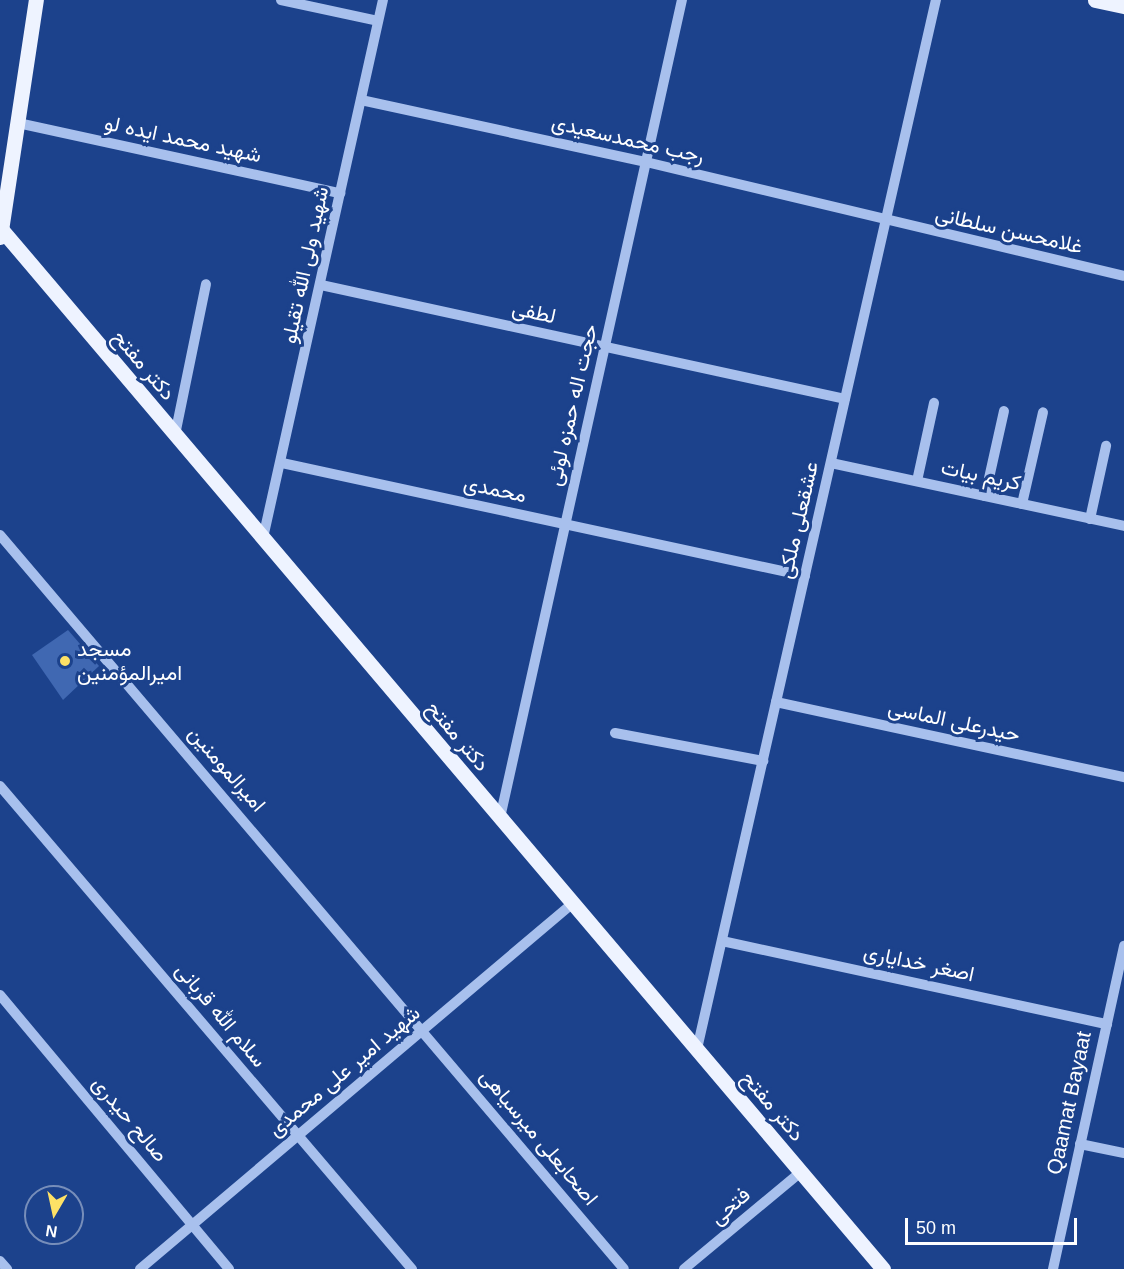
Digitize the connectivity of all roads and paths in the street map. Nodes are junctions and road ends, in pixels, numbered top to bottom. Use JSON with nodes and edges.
{"nodes":[{"id":1,"x":36,"y":0,"type":"edge"},
{"id":2,"x":281,"y":0,"type":"edge"},
{"id":3,"x":382,"y":0,"type":"edge"},
{"id":4,"x":682,"y":0,"type":"edge"},
{"id":5,"x":936,"y":0,"type":"edge"},
{"id":6,"x":1095,"y":0,"type":"edge"},
{"id":7,"x":1124,"y":6,"type":"edge"},
{"id":8,"x":378,"y":21,"type":"junction"},
{"id":9,"x":361,"y":100,"type":"junction"},
{"id":10,"x":18,"y":123,"type":"junction"},
{"id":11,"x":646,"y":162,"type":"junction"},
{"id":12,"x":340,"y":193,"type":"junction"},
{"id":13,"x":885,"y":222,"type":"junction"},
{"id":14,"x":0,"y":232,"type":"edge"},
{"id":15,"x":1124,"y":276,"type":"edge"},
{"id":16,"x":206,"y":284,"type":"dead end"},
{"id":17,"x":321,"y":285,"type":"junction"},
{"id":18,"x":605,"y":347,"type":"junction"},
{"id":19,"x":845,"y":399,"type":"junction"},
{"id":20,"x":934,"y":403,"type":"dead end"},
{"id":21,"x":1004,"y":411,"type":"dead end"},
{"id":22,"x":1043,"y":412,"type":"dead end"},
{"id":23,"x":175,"y":435,"type":"junction"},
{"id":24,"x":1106,"y":446,"type":"dead end"},
{"id":25,"x":282,"y":463,"type":"junction"},
{"id":26,"x":831,"y":463,"type":"junction"},
{"id":27,"x":917,"y":481,"type":"junction"},
{"id":28,"x":985,"y":496,"type":"junction"},
{"id":29,"x":1022,"y":504,"type":"junction"},
{"id":30,"x":1090,"y":519,"type":"junction"},
{"id":31,"x":566,"y":524,"type":"junction"},
{"id":32,"x":1124,"y":526,"type":"edge"},
{"id":33,"x":0,"y":535,"type":"edge"},
{"id":34,"x":263,"y":538,"type":"junction"},
{"id":35,"x":805,"y":576,"type":"junction"},
{"id":36,"x":776,"y":702,"type":"junction"},
{"id":37,"x":615,"y":732,"type":"dead end"},
{"id":38,"x":763,"y":761,"type":"junction"},
{"id":39,"x":1124,"y":777,"type":"edge"},
{"id":40,"x":0,"y":786,"type":"edge"},
{"id":41,"x":500,"y":818,"type":"junction"},
{"id":42,"x":573,"y":903,"type":"junction"},
{"id":43,"x":722,"y":941,"type":"junction"},
{"id":44,"x":1124,"y":946,"type":"edge"},
{"id":45,"x":0,"y":995,"type":"edge"},
{"id":46,"x":1107,"y":1024,"type":"junction"},
{"id":47,"x":425,"y":1030,"type":"junction"},
{"id":48,"x":697,"y":1050,"type":"junction"},
{"id":49,"x":298,"y":1135,"type":"junction"},
{"id":50,"x":1080,"y":1144,"type":"junction"},
{"id":51,"x":1124,"y":1154,"type":"edge"},
{"id":52,"x":801,"y":1172,"type":"junction"},
{"id":53,"x":192,"y":1224,"type":"junction"},
{"id":54,"x":0,"y":1261,"type":"edge"},
{"id":55,"x":7,"y":1269,"type":"edge"},
{"id":56,"x":140,"y":1269,"type":"edge"},
{"id":57,"x":229,"y":1269,"type":"edge"},
{"id":58,"x":412,"y":1269,"type":"edge"},
{"id":59,"x":624,"y":1269,"type":"edge"},
{"id":60,"x":684,"y":1269,"type":"edge"},
{"id":61,"x":883,"y":1269,"type":"edge"},
{"id":62,"x":1053,"y":1269,"type":"edge"}],
"edges":[{"from":1,"to":10,"type":"main road"},
{"from":2,"to":8,"type":"street"},
{"from":3,"to":8,"type":"street","name":"شهید ولی الله تقیلو"},
{"from":4,"to":11,"type":"street","name":"حجت اله حمزه لوئی"},
{"from":5,"to":13,"type":"street","name":"عشقعلی ملکی"},
{"from":6,"to":7,"type":"main road"},
{"from":8,"to":9,"type":"street","name":"شهید ولی الله تقیلو"},
{"from":9,"to":11,"type":"street","name":"رجب محمدسعیدی"},
{"from":9,"to":12,"type":"street","name":"شهید ولی الله تقیلو"},
{"from":10,"to":12,"type":"street","name":"شهید محمد ایده لو"},
{"from":10,"to":14,"type":"main road"},
{"from":11,"to":13,"type":"street","name":"رجب محمدسعیدی"},
{"from":11,"to":18,"type":"street","name":"حجت اله حمزه لوئی"},
{"from":12,"to":17,"type":"street","name":"شهید ولی الله تقیلو"},
{"from":13,"to":15,"type":"street","name":"غلامحسن سلطانی"},
{"from":13,"to":19,"type":"street","name":"عشقعلی ملکی"},
{"from":14,"to":23,"type":"main road","name":"دکتر مفتح"},
{"from":16,"to":23,"type":"street"},
{"from":17,"to":18,"type":"street","name":"لطفی"},
{"from":17,"to":25,"type":"street","name":"شهید ولی الله تقیلو"},
{"from":18,"to":19,"type":"street","name":"لطفی"},
{"from":18,"to":31,"type":"street","name":"حجت اله حمزه لوئی"},
{"from":19,"to":26,"type":"street","name":"عشقعلی ملکی"},
{"from":20,"to":27,"type":"street"},
{"from":21,"to":28,"type":"street"},
{"from":22,"to":29,"type":"street"},
{"from":23,"to":34,"type":"main road","name":"دکتر مفتح"},
{"from":24,"to":30,"type":"street"},
{"from":25,"to":31,"type":"street","name":"محمدی"},
{"from":25,"to":34,"type":"street","name":"شهید ولی الله تقیلو"},
{"from":26,"to":27,"type":"street","name":"کریم بیات"},
{"from":26,"to":35,"type":"street","name":"عشقعلی ملکی"},
{"from":27,"to":28,"type":"street","name":"کریم بیات"},
{"from":28,"to":29,"type":"street","name":"کریم بیات"},
{"from":29,"to":30,"type":"street","name":"کریم بیات"},
{"from":30,"to":32,"type":"street","name":"کریم بیات"},
{"from":31,"to":35,"type":"street","name":"محمدی"},
{"from":31,"to":41,"type":"street","name":"حجت اله حمزه لوئی"},
{"from":33,"to":47,"type":"street","name":"امیرالمومنین"},
{"from":34,"to":41,"type":"main road","name":"دکتر مفتح"},
{"from":35,"to":36,"type":"street","name":"عشقعلی ملکی"},
{"from":36,"to":38,"type":"street","name":"عشقعلی ملکی"},
{"from":36,"to":39,"type":"street","name":"حیدرعلی الماسی"},
{"from":37,"to":38,"type":"street"},
{"from":38,"to":43,"type":"street","name":"عشقعلی ملکی"},
{"from":40,"to":49,"type":"street","name":"سلام الله قربانی"},
{"from":41,"to":42,"type":"main road","name":"دکتر مفتح"},
{"from":42,"to":47,"type":"street","name":"شهید امیر علی محمدی"},
{"from":42,"to":48,"type":"main road","name":"دکتر مفتح"},
{"from":43,"to":46,"type":"street","name":"اصغر خدایاری"},
{"from":43,"to":48,"type":"street","name":"عشقعلی ملکی"},
{"from":44,"to":46,"type":"street","name":"Qaamat Bayaat"},
{"from":45,"to":53,"type":"street","name":"صالح حیدری"},
{"from":46,"to":50,"type":"street","name":"Qaamat Bayaat"},
{"from":47,"to":49,"type":"street","name":"شهید امیر علی محمدی"},
{"from":47,"to":59,"type":"street","name":"اصحابعلی میرسیاهی"},
{"from":48,"to":52,"type":"main road","name":"دکتر مفتح"},
{"from":49,"to":53,"type":"street","name":"شهید امیر علی محمدی"},
{"from":49,"to":58,"type":"street","name":"سلام الله قربانی"},
{"from":50,"to":51,"type":"street"},
{"from":50,"to":62,"type":"street","name":"Qaamat Bayaat"},
{"from":52,"to":60,"type":"street","name":"فتحی"},
{"from":52,"to":61,"type":"main road","name":"دکتر مفتح"},
{"from":53,"to":56,"type":"street","name":"شهید امیر علی محمدی"},
{"from":53,"to":57,"type":"street","name":"صالح حیدری"},
{"from":54,"to":55,"type":"street"}]}
